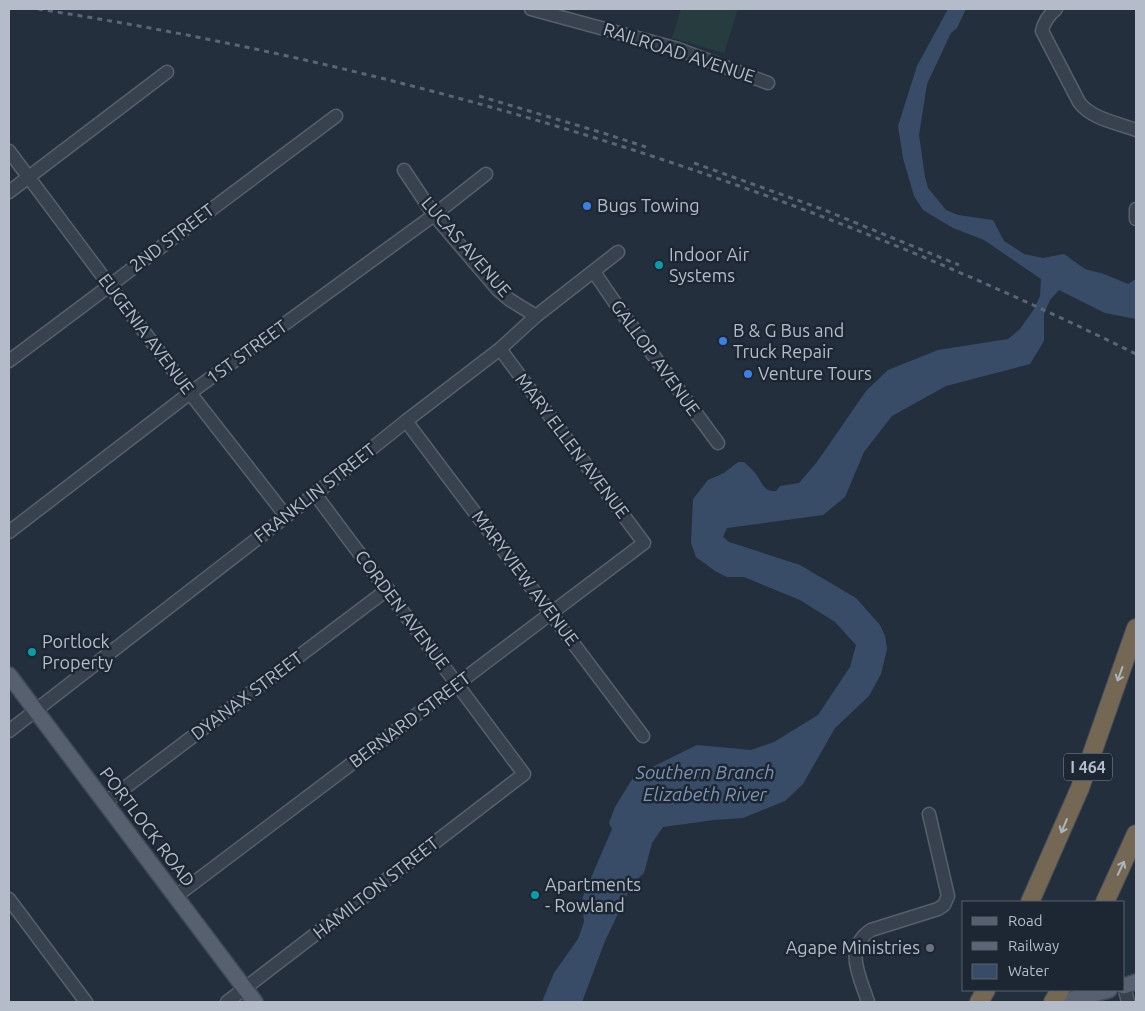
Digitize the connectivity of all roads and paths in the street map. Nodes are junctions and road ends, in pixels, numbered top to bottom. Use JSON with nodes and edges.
{"nodes":[{"id":1,"x":531,"y":9,"type":"edge"},
{"id":2,"x":1056,"y":9,"type":"edge"},
{"id":3,"x":167,"y":72,"type":"dead end"},
{"id":4,"x":768,"y":83,"type":"dead end"},
{"id":5,"x":336,"y":116,"type":"dead end"},
{"id":6,"x":1136,"y":130,"type":"edge"},
{"id":7,"x":9,"y":151,"type":"edge"},
{"id":8,"x":404,"y":170,"type":"dead end"},
{"id":9,"x":486,"y":174,"type":"dead end"},
{"id":10,"x":28,"y":177,"type":"junction"},
{"id":11,"x":9,"y":192,"type":"edge"},
{"id":12,"x":1136,"y":209,"type":"edge"},
{"id":13,"x":434,"y":215,"type":"junction"},
{"id":14,"x":1136,"y":219,"type":"edge"},
{"id":15,"x":618,"y":252,"type":"dead end"},
{"id":16,"x":594,"y":272,"type":"junction"},
{"id":17,"x":109,"y":285,"type":"junction"},
{"id":18,"x":536,"y":316,"type":"junction"},
{"id":19,"x":500,"y":349,"type":"junction"},
{"id":20,"x":9,"y":361,"type":"edge"},
{"id":21,"x":190,"y":393,"type":"junction"},
{"id":22,"x":406,"y":421,"type":"junction"},
{"id":23,"x":718,"y":443,"type":"dead end"},
{"id":24,"x":315,"y":494,"type":"junction"},
{"id":25,"x":286,"y":516,"type":"junction"},
{"id":26,"x":9,"y":532,"type":"edge"},
{"id":27,"x":644,"y":543,"type":"joint"},
{"id":28,"x":388,"y":589,"type":"junction"},
{"id":29,"x":551,"y":613,"type":"junction"},
{"id":30,"x":1136,"y":628,"type":"edge"},
{"id":31,"x":9,"y":675,"type":"edge"},
{"id":32,"x":457,"y":684,"type":"junction"},
{"id":33,"x":34,"y":710,"type":"junction"},
{"id":34,"x":9,"y":731,"type":"edge"},
{"id":35,"x":644,"y":736,"type":"dead end"},
{"id":36,"x":524,"y":774,"type":"joint"},
{"id":37,"x":106,"y":802,"type":"junction"},
{"id":38,"x":929,"y":814,"type":"dead end"},
{"id":39,"x":1136,"y":834,"type":"edge"},
{"id":40,"x":175,"y":897,"type":"junction"},
{"id":41,"x":9,"y":899,"type":"edge"},
{"id":42,"x":1030,"y":901,"type":"edge"},
{"id":43,"x":1105,"y":901,"type":"edge"},
{"id":44,"x":245,"y":989,"type":"junction"},
{"id":45,"x":985,"y":991,"type":"edge"},
{"id":46,"x":1059,"y":991,"type":"edge"},
{"id":47,"x":1105,"y":991,"type":"edge"},
{"id":48,"x":86,"y":1002,"type":"edge"},
{"id":49,"x":227,"y":1002,"type":"edge"},
{"id":50,"x":255,"y":1002,"type":"edge"},
{"id":51,"x":868,"y":1002,"type":"edge"},
{"id":52,"x":979,"y":1002,"type":"edge"},
{"id":53,"x":1053,"y":1002,"type":"edge"},
{"id":54,"x":1063,"y":1002,"type":"edge"}],
"edges":[{"from":1,"to":4,"type":"street","name":"RAILROAD AVENUE"},
{"from":2,"to":6,"type":"street"},
{"from":3,"to":10,"type":"street"},
{"from":5,"to":17,"type":"street","name":"2ND STREET"},
{"from":7,"to":10,"type":"street","name":"EUGENIA AVENUE"},
{"from":8,"to":13,"type":"street","name":"LUCAS AVENUE"},
{"from":9,"to":13,"type":"street","name":"1ST STREET"},
{"from":10,"to":11,"type":"street"},
{"from":10,"to":17,"type":"street","name":"EUGENIA AVENUE"},
{"from":12,"to":14,"type":"street"},
{"from":13,"to":18,"type":"street","name":"LUCAS AVENUE"},
{"from":13,"to":21,"type":"street","name":"1ST STREET"},
{"from":15,"to":16,"type":"street","name":"FRANKLIN STREET"},
{"from":16,"to":18,"type":"street","name":"FRANKLIN STREET"},
{"from":16,"to":23,"type":"street","name":"GALLOP AVENUE"},
{"from":17,"to":20,"type":"street","name":"2ND STREET"},
{"from":17,"to":21,"type":"street","name":"EUGENIA AVENUE"},
{"from":18,"to":19,"type":"street","name":"FRANKLIN STREET"},
{"from":19,"to":22,"type":"street","name":"FRANKLIN STREET"},
{"from":19,"to":27,"type":"street","name":"MARY ELLEN AVENUE"},
{"from":21,"to":25,"type":"street","name":"EUGENIA AVENUE"},
{"from":21,"to":26,"type":"street","name":"1ST STREET"},
{"from":22,"to":24,"type":"street","name":"FRANKLIN STREET"},
{"from":22,"to":29,"type":"street","name":"MARYVIEW AVENUE"},
{"from":24,"to":25,"type":"street","name":"FRANKLIN STREET"},
{"from":24,"to":28,"type":"street","name":"CORDEN AVENUE"},
{"from":25,"to":33,"type":"street","name":"FRANKLIN STREET"},
{"from":27,"to":29,"type":"street","name":"BERNARD STREET"},
{"from":28,"to":32,"type":"street","name":"CORDEN AVENUE"},
{"from":28,"to":37,"type":"street","name":"DYANAX STREET"},
{"from":29,"to":32,"type":"street","name":"BERNARD STREET"},
{"from":29,"to":35,"type":"street","name":"MARYVIEW AVENUE"},
{"from":30,"to":42,"type":"highway","number":"I 464","one_way":true},
{"from":31,"to":33,"type":"main road","name":"PORTLOCK ROAD"},
{"from":32,"to":36,"type":"street","name":"CORDEN AVENUE"},
{"from":32,"to":40,"type":"street","name":"BERNARD STREET"},
{"from":33,"to":34,"type":"street","name":"FRANKLIN STREET"},
{"from":33,"to":37,"type":"main road","name":"PORTLOCK ROAD"},
{"from":36,"to":44,"type":"street","name":"HAMILTON STREET"},
{"from":37,"to":40,"type":"main road","name":"PORTLOCK ROAD"},
{"from":38,"to":51,"type":"street"},
{"from":43,"to":39,"type":"highway","one_way":true},
{"from":40,"to":44,"type":"main road","name":"PORTLOCK ROAD"},
{"from":41,"to":48,"type":"street"},
{"from":44,"to":49,"type":"street","name":"HAMILTON STREET"},
{"from":44,"to":50,"type":"main road","name":"PORTLOCK ROAD"},
{"from":45,"to":52,"type":"highway"},
{"from":46,"to":53,"type":"highway"},
{"from":47,"to":54,"type":"main road"}]}
